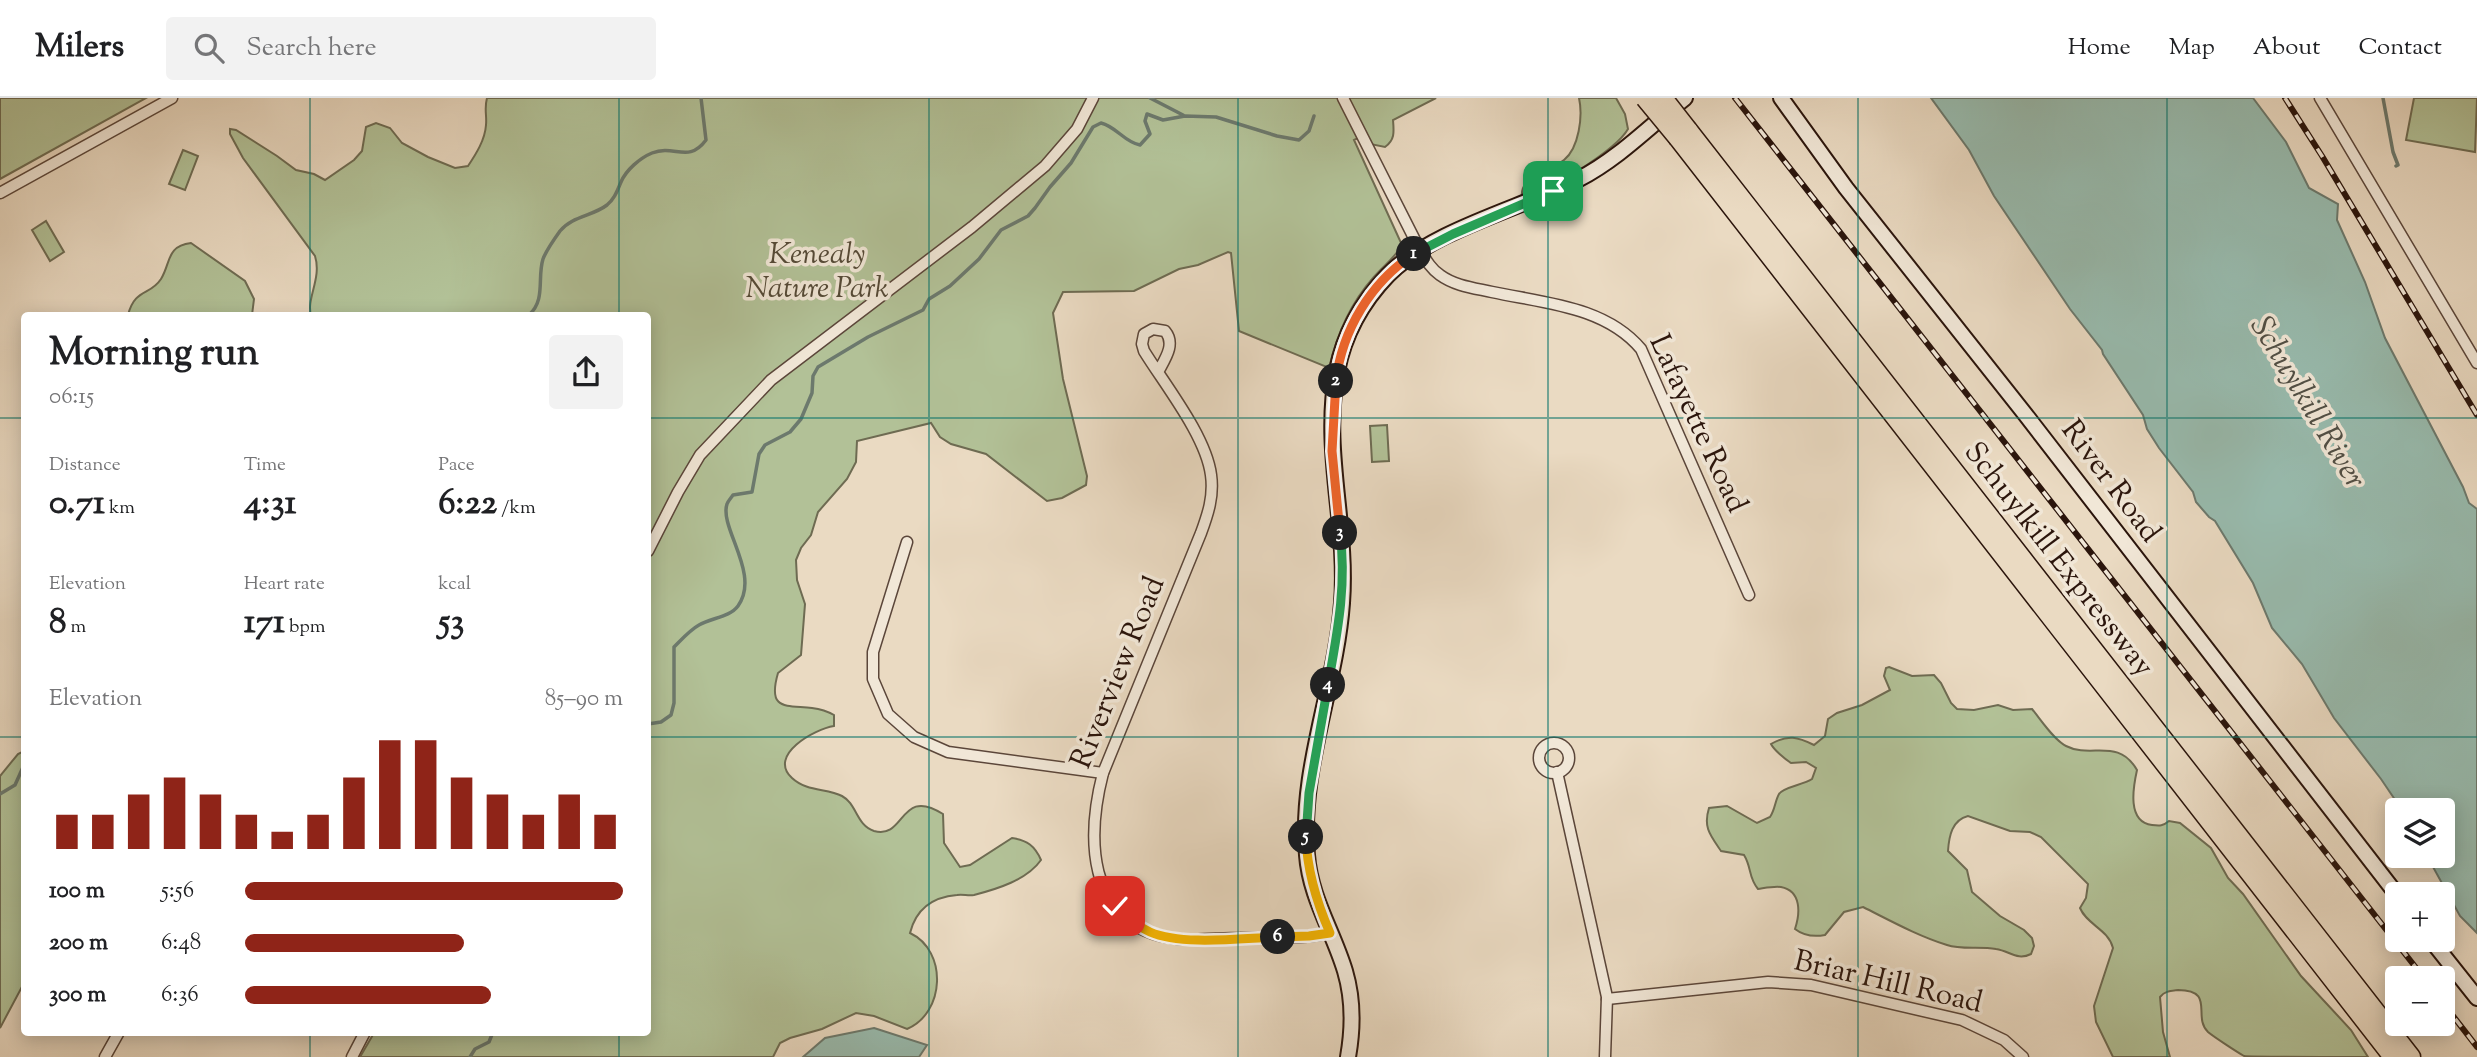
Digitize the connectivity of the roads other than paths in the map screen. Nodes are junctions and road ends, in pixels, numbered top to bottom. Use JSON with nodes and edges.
{"nodes":[{"id":1,"x":172,"y":98,"type":"edge"},
{"id":2,"x":1093,"y":98,"type":"edge"},
{"id":3,"x":1343,"y":98,"type":"edge"},
{"id":4,"x":1645,"y":98,"type":"edge"},
{"id":5,"x":1662,"y":98,"type":"edge"},
{"id":6,"x":1685,"y":98,"type":"edge"},
{"id":7,"x":1781,"y":98,"type":"edge"},
{"id":8,"x":2320,"y":98,"type":"edge"},
{"id":9,"x":1683,"y":134,"type":"junction"},
{"id":10,"x":0,"y":193,"type":"edge"},
{"id":11,"x":1420,"y":250,"type":"junction"},
{"id":12,"x":2477,"y":363,"type":"edge"},
{"id":13,"x":1158,"y":372,"type":"dead end"},
{"id":14,"x":907,"y":542,"type":"dead end"},
{"id":15,"x":651,"y":545,"type":"edge"},
{"id":16,"x":1749,"y":594,"type":"dead end"},
{"id":17,"x":1557,"y":772,"type":"dead end"},
{"id":18,"x":1103,"y":774,"type":"junction"},
{"id":19,"x":2386,"y":882,"type":"edge"},
{"id":20,"x":1330,"y":933,"type":"junction"},
{"id":21,"x":2441,"y":952,"type":"edge"},
{"id":22,"x":2477,"y":998,"type":"edge"},
{"id":23,"x":1607,"y":999,"type":"junction"},
{"id":24,"x":117,"y":1036,"type":"edge"},
{"id":25,"x":363,"y":1036,"type":"edge"},
{"id":26,"x":105,"y":1057,"type":"edge"},
{"id":27,"x":352,"y":1057,"type":"edge"},
{"id":28,"x":1348,"y":1057,"type":"edge"},
{"id":29,"x":1605,"y":1057,"type":"edge"},
{"id":30,"x":2024,"y":1057,"type":"edge"},
{"id":31,"x":2393,"y":1057,"type":"edge"},
{"id":32,"x":2411,"y":1057,"type":"edge"}],
"edges":[{"from":1,"to":10,"type":"street"},
{"from":2,"to":15,"type":"street"},
{"from":3,"to":11,"type":"street","name":"Lafayette Road"},
{"from":4,"to":9,"type":"highway","name":"Schuylkill Expressway","bridge":true},
{"from":5,"to":9,"type":"highway","name":"Schuylkill Expressway","bridge":true},
{"from":6,"to":11,"type":"street"},
{"from":7,"to":19,"type":"street","name":"River Road"},
{"from":8,"to":12,"type":"street"},
{"from":9,"to":31,"type":"highway","name":"Schuylkill Expressway"},
{"from":9,"to":32,"type":"highway","name":"Schuylkill Expressway"},
{"from":11,"to":16,"type":"street","name":"Lafayette Road"},
{"from":11,"to":20,"type":"street"},
{"from":13,"to":18,"type":"street","name":"Riverview Road"},
{"from":14,"to":18,"type":"street"},
{"from":17,"to":23,"type":"street"},
{"from":18,"to":20,"type":"street","name":"Riverview Road"},
{"from":20,"to":28,"type":"street"},
{"from":21,"to":22,"type":"street"},
{"from":23,"to":29,"type":"street"},
{"from":23,"to":30,"type":"street","name":"Briar Hill Road"},
{"from":24,"to":26,"type":"street"},
{"from":25,"to":27,"type":"street"}]}
